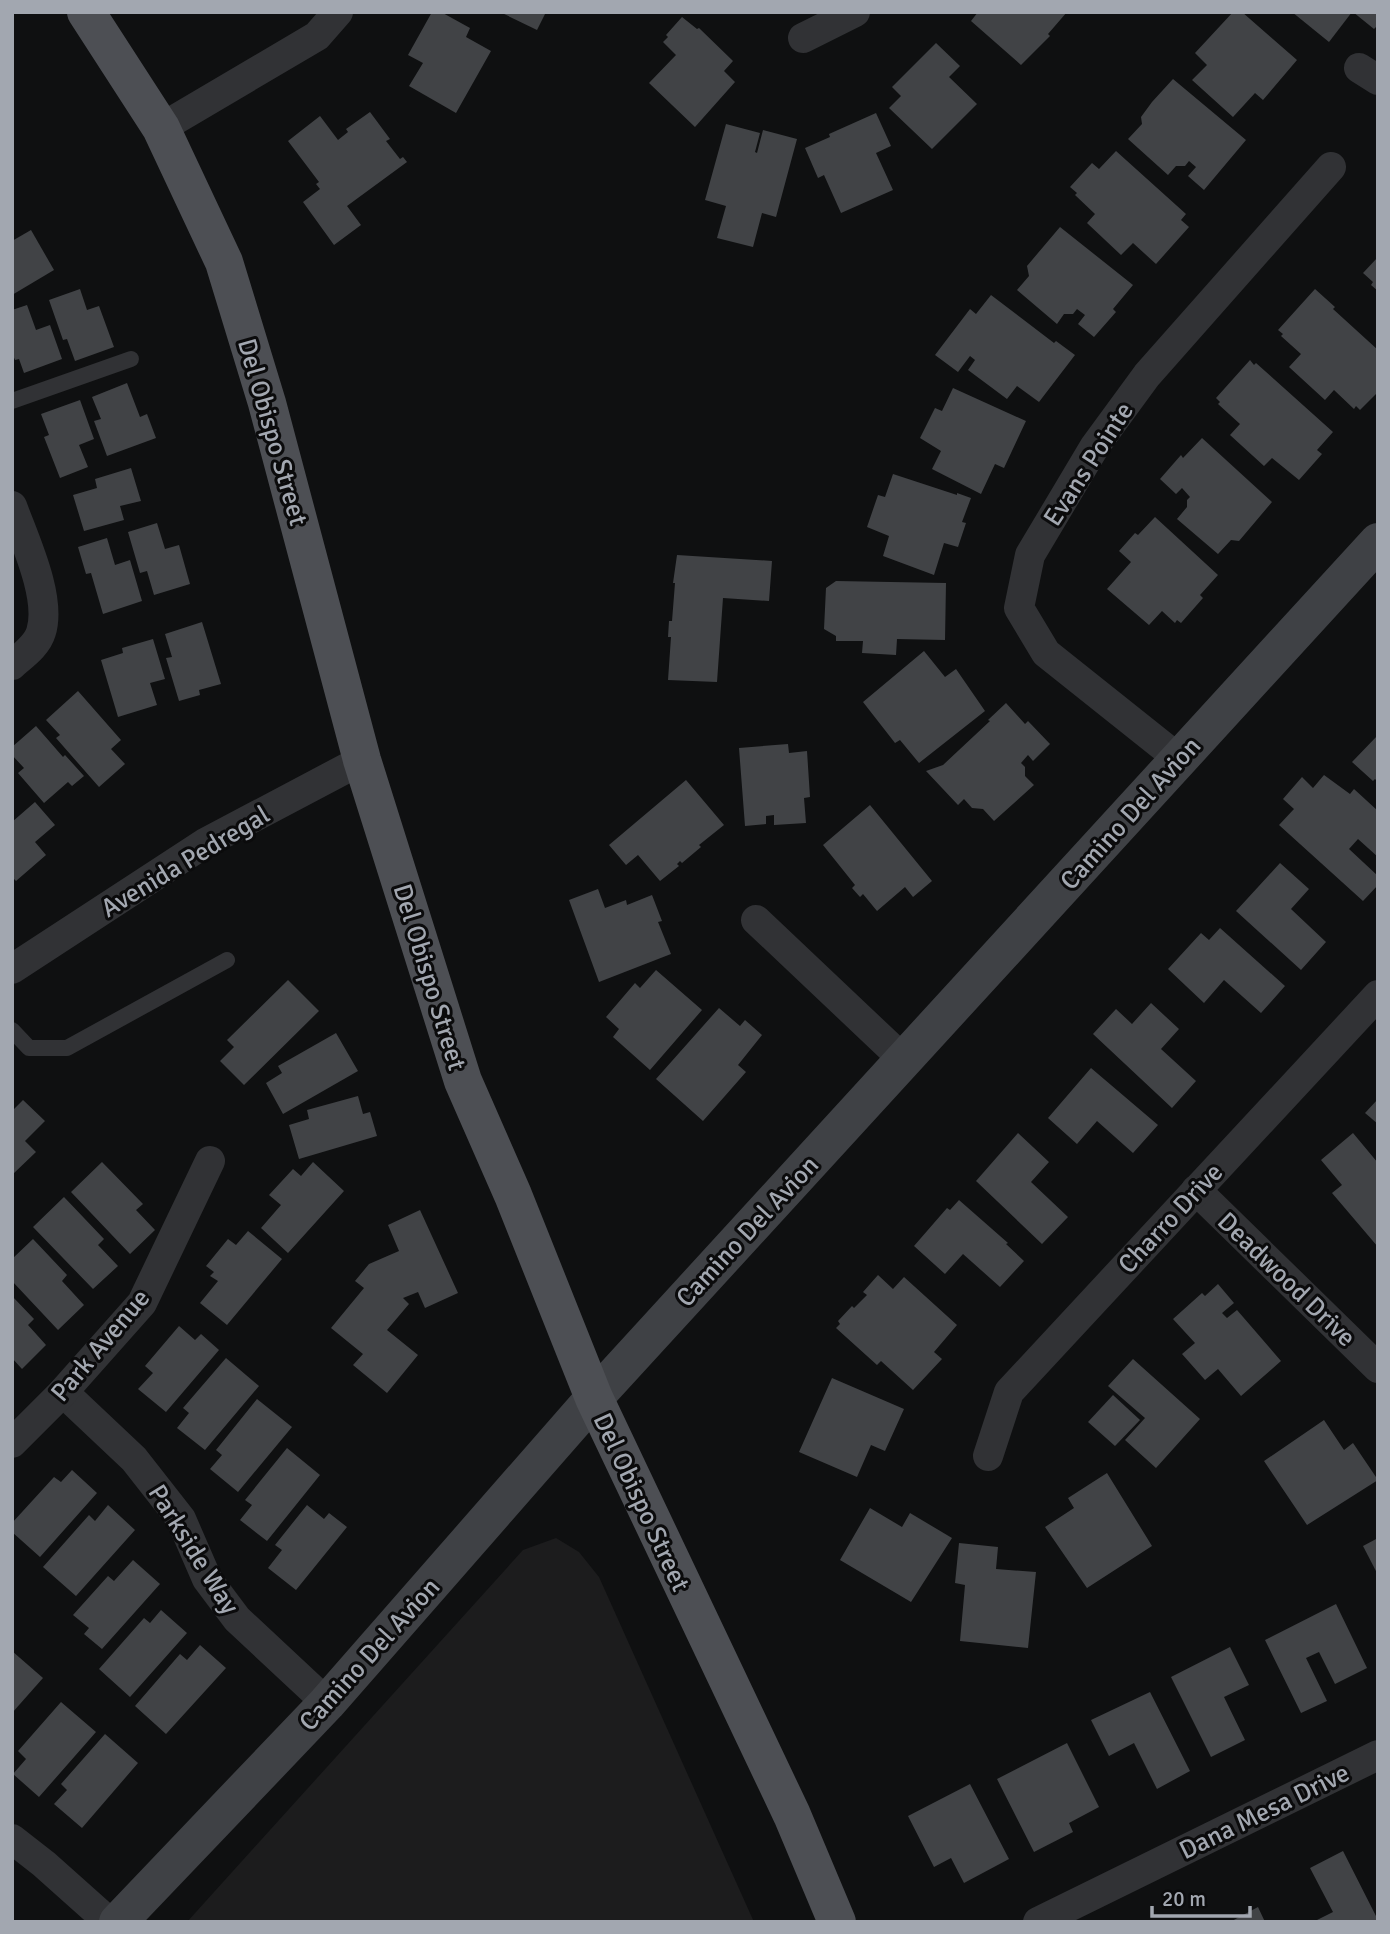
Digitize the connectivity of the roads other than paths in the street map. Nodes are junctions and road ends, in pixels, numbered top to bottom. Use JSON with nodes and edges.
{"nodes":[{"id":1,"x":86,"y":12,"type":"edge"},
{"id":2,"x":338,"y":12,"type":"edge"},
{"id":3,"x":855,"y":12,"type":"edge"},
{"id":4,"x":803,"y":38,"type":"dead end"},
{"id":5,"x":161,"y":128,"type":"junction"},
{"id":6,"x":1331,"y":167,"type":"dead end"},
{"id":7,"x":131,"y":359,"type":"dead end"},
{"id":8,"x":12,"y":401,"type":"edge"},
{"id":9,"x":12,"y":506,"type":"edge"},
{"id":10,"x":1378,"y":542,"type":"edge"},
{"id":11,"x":12,"y":665,"type":"edge"},
{"id":12,"x":1179,"y":759,"type":"junction"},
{"id":13,"x":362,"y":760,"type":"junction"},
{"id":14,"x":756,"y":920,"type":"dead end"},
{"id":15,"x":227,"y":960,"type":"dead end"},
{"id":16,"x":12,"y":969,"type":"edge"},
{"id":17,"x":1378,"y":995,"type":"edge"},
{"id":18,"x":12,"y":1030,"type":"edge"},
{"id":19,"x":904,"y":1059,"type":"junction"},
{"id":20,"x":210,"y":1161,"type":"dead end"},
{"id":21,"x":1196,"y":1190,"type":"junction"},
{"id":22,"x":1378,"y":1368,"type":"edge"},
{"id":23,"x":63,"y":1392,"type":"junction"},
{"id":24,"x":594,"y":1398,"type":"junction"},
{"id":25,"x":12,"y":1443,"type":"edge"},
{"id":26,"x":988,"y":1457,"type":"dead end"},
{"id":27,"x":327,"y":1703,"type":"junction"},
{"id":28,"x":1378,"y":1755,"type":"edge"},
{"id":29,"x":12,"y":1839,"type":"edge"},
{"id":30,"x":109,"y":1922,"type":"edge"},
{"id":31,"x":118,"y":1922,"type":"edge"},
{"id":32,"x":837,"y":1922,"type":"edge"},
{"id":33,"x":1038,"y":1922,"type":"edge"}],
"edges":[{"from":1,"to":5,"type":"main road","name":"Del Obispo Street"},
{"from":2,"to":5,"type":"street"},
{"from":3,"to":4,"type":"street"},
{"from":5,"to":13,"type":"main road","name":"Del Obispo Street"},
{"from":6,"to":12,"type":"street","name":"Evans Pointe"},
{"from":7,"to":8,"type":"lane"},
{"from":9,"to":11,"type":"street"},
{"from":10,"to":12,"type":"main road","name":"Camino Del Avion"},
{"from":12,"to":19,"type":"main road","name":"Camino Del Avion"},
{"from":13,"to":16,"type":"street","name":"Avenida Pedregal"},
{"from":13,"to":24,"type":"main road","name":"Del Obispo Street"},
{"from":14,"to":19,"type":"street"},
{"from":15,"to":18,"type":"lane"},
{"from":17,"to":21,"type":"street","name":"Charro Drive"},
{"from":19,"to":24,"type":"main road","name":"Camino Del Avion"},
{"from":20,"to":23,"type":"street","name":"Park Avenue"},
{"from":21,"to":22,"type":"street","name":"Deadwood Drive"},
{"from":21,"to":26,"type":"street","name":"Charro Drive"},
{"from":23,"to":25,"type":"street","name":"Park Avenue"},
{"from":23,"to":27,"type":"street","name":"Parkside Way"},
{"from":24,"to":27,"type":"main road","name":"Camino Del Avion"},
{"from":24,"to":32,"type":"main road","name":"Del Obispo Street"},
{"from":27,"to":31,"type":"main road","name":"Camino Del Avion"},
{"from":28,"to":33,"type":"street","name":"Dana Mesa Drive"},
{"from":29,"to":30,"type":"street"}]}
